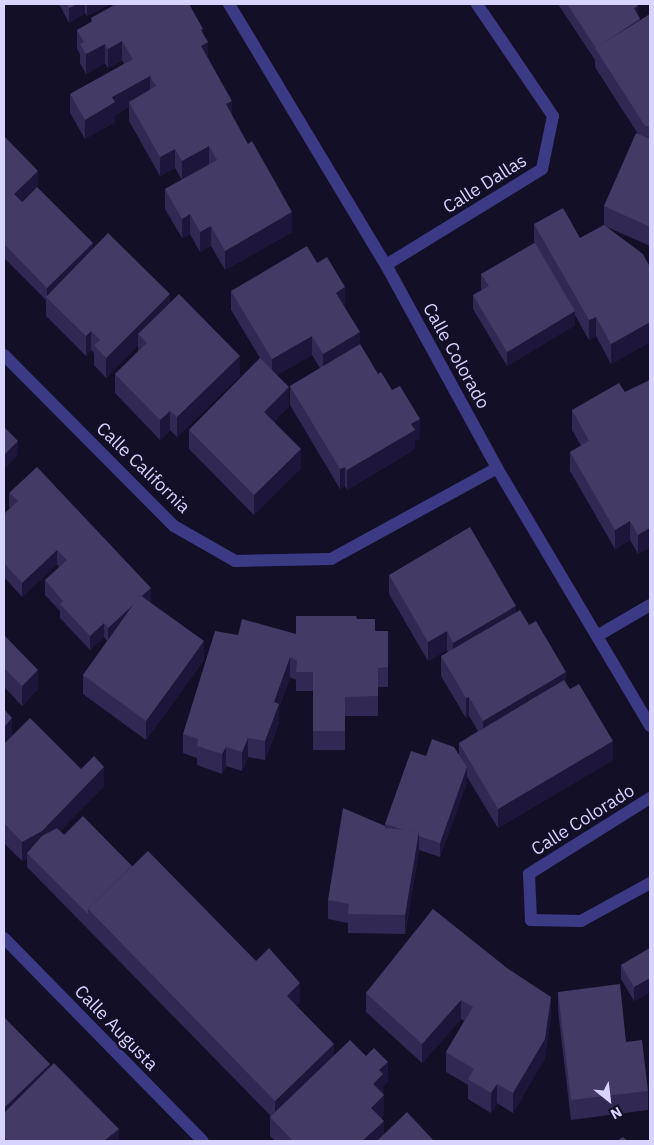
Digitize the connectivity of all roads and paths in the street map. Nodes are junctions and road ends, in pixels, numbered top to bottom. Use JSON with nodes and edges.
{"nodes":[{"id":1,"x":229,"y":4,"type":"edge"},
{"id":2,"x":477,"y":4,"type":"edge"},
{"id":3,"x":386,"y":265,"type":"junction"},
{"id":4,"x":4,"y":355,"type":"edge"},
{"id":5,"x":497,"y":468,"type":"junction"},
{"id":6,"x":650,"y":605,"type":"edge"},
{"id":7,"x":596,"y":636,"type":"junction"},
{"id":8,"x":650,"y":726,"type":"edge"},
{"id":9,"x":650,"y":798,"type":"edge"},
{"id":10,"x":650,"y":882,"type":"edge"},
{"id":11,"x":4,"y":938,"type":"edge"},
{"id":12,"x":203,"y":1141,"type":"edge"}],
"edges":[{"from":1,"to":3,"type":"street","name":"Calle Colorado"},
{"from":2,"to":3,"type":"street","name":"Calle Dallas"},
{"from":3,"to":5,"type":"street","name":"Calle Colorado"},
{"from":4,"to":5,"type":"street","name":"Calle California"},
{"from":5,"to":7,"type":"street","name":"Calle Colorado"},
{"from":6,"to":7,"type":"street"},
{"from":7,"to":8,"type":"street","name":"Calle Colorado"},
{"from":9,"to":10,"type":"street","name":"Calle Colorado"},
{"from":11,"to":12,"type":"street","name":"Calle Augusta"}]}
